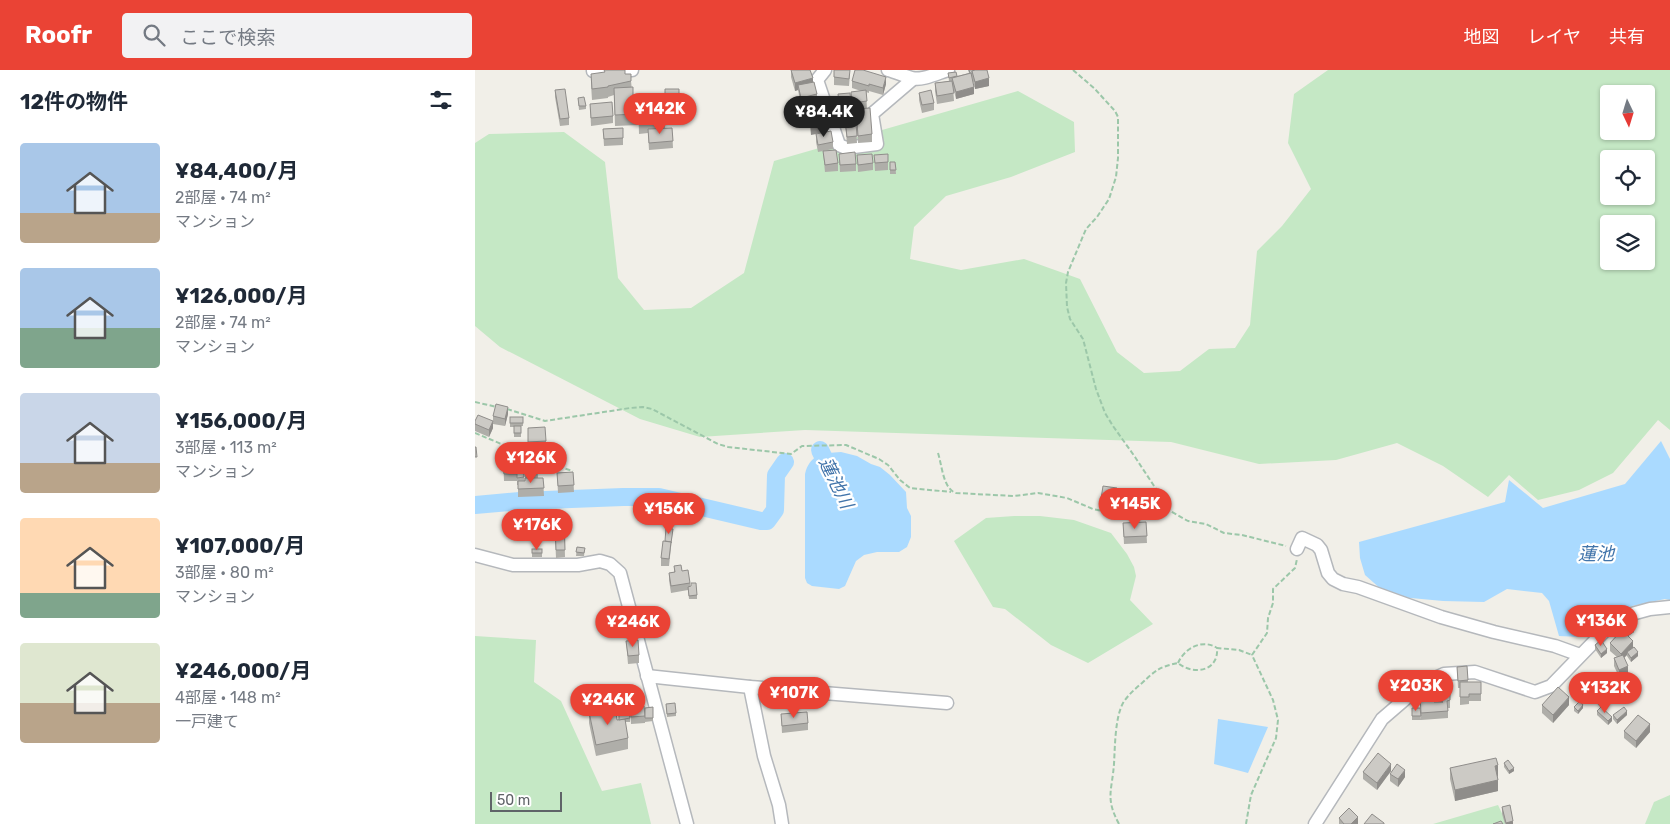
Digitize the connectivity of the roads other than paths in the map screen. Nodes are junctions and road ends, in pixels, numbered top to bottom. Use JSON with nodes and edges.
{"nodes":[{"id":1,"x":632,"y":70,"type":"edge"},
{"id":2,"x":825,"y":70,"type":"edge"},
{"id":3,"x":888,"y":70,"type":"edge"},
{"id":4,"x":948,"y":70,"type":"edge"},
{"id":5,"x":593,"y":71,"type":"edge"},
{"id":6,"x":913,"y":79,"type":"junction"},
{"id":7,"x":1297,"y":549,"type":"road end"},
{"id":8,"x":475,"y":555,"type":"edge"},
{"id":9,"x":1670,"y":607,"type":"edge"},
{"id":10,"x":1580,"y":656,"type":"junction"},
{"id":11,"x":647,"y":676,"type":"junction"},
{"id":12,"x":750,"y":687,"type":"junction"},
{"id":13,"x":947,"y":703,"type":"dead end"},
{"id":14,"x":687,"y":824,"type":"edge"},
{"id":15,"x":782,"y":824,"type":"edge"},
{"id":16,"x":1315,"y":824,"type":"edge"}],
"edges":[{"from":1,"to":5,"type":"street"},
{"from":2,"to":6,"type":"street"},
{"from":3,"to":6,"type":"street"},
{"from":4,"to":6,"type":"street"},
{"from":7,"to":10,"type":"street"},
{"from":8,"to":11,"type":"street"},
{"from":9,"to":10,"type":"street"},
{"from":10,"to":16,"type":"street"},
{"from":11,"to":12,"type":"street"},
{"from":11,"to":14,"type":"street"},
{"from":12,"to":13,"type":"street"},
{"from":12,"to":15,"type":"street"}]}
